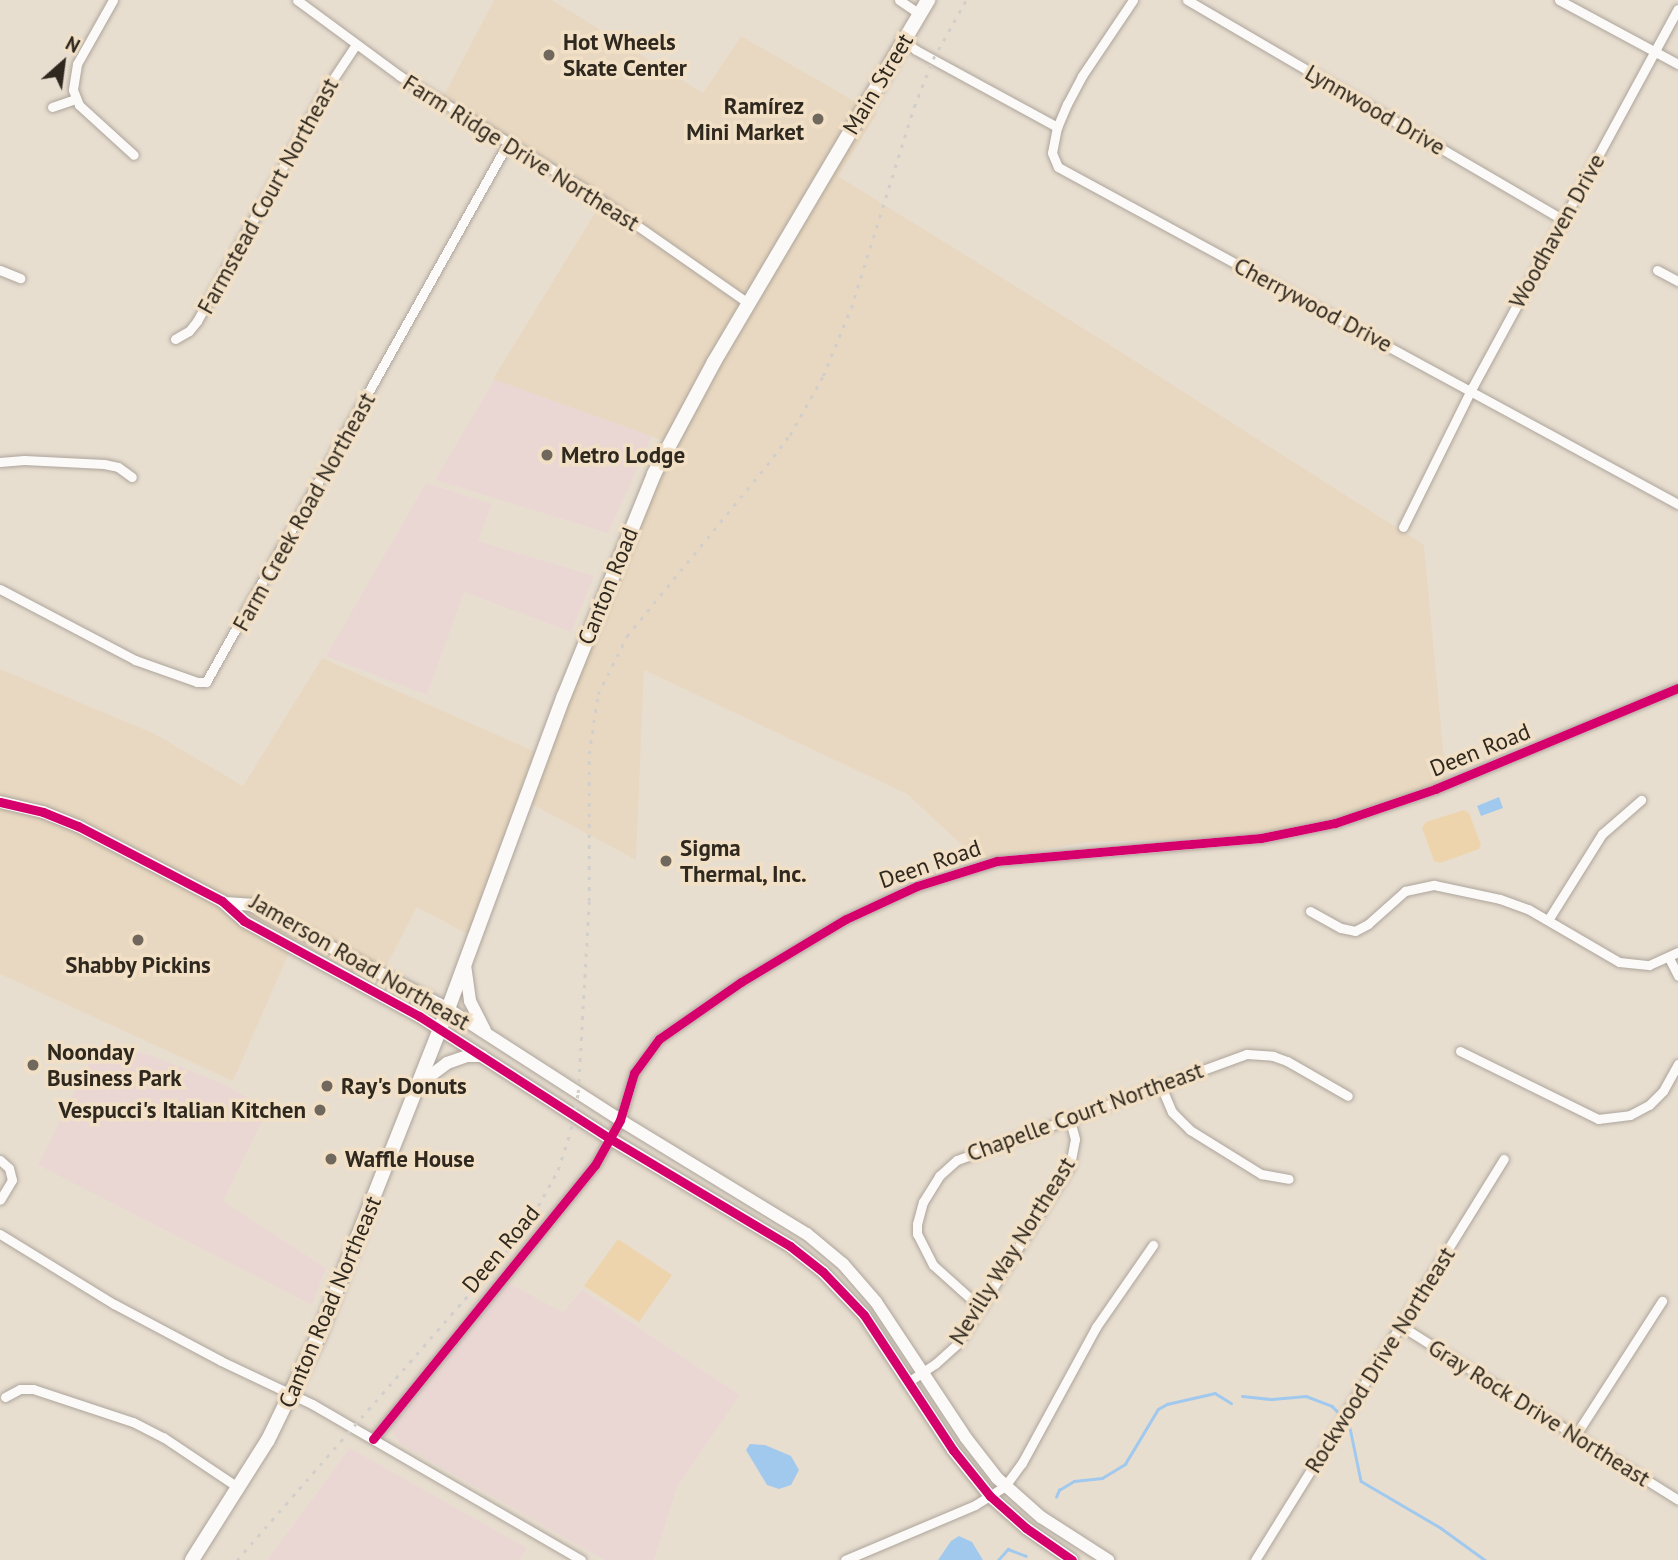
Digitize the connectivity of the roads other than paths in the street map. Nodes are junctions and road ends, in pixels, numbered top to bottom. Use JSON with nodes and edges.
{"nodes":[{"id":1,"x":113,"y":0,"type":"edge"},
{"id":2,"x":297,"y":0,"type":"edge"},
{"id":3,"x":899,"y":0,"type":"edge"},
{"id":4,"x":929,"y":0,"type":"edge"},
{"id":5,"x":1133,"y":0,"type":"edge"},
{"id":6,"x":1187,"y":0,"type":"edge"},
{"id":7,"x":1559,"y":0,"type":"edge"},
{"id":8,"x":1678,"y":9,"type":"edge"},
{"id":9,"x":920,"y":14,"type":"junction"},
{"id":10,"x":904,"y":41,"type":"junction"},
{"id":11,"x":355,"y":46,"type":"junction"},
{"id":12,"x":1655,"y":52,"type":"junction"},
{"id":13,"x":1678,"y":64,"type":"edge"},
{"id":14,"x":75,"y":99,"type":"junction"},
{"id":15,"x":52,"y":107,"type":"dead end"},
{"id":16,"x":1057,"y":127,"type":"junction"},
{"id":17,"x":509,"y":141,"type":"junction"},
{"id":18,"x":134,"y":155,"type":"dead end"},
{"id":19,"x":828,"y":168,"type":"joint"},
{"id":20,"x":1563,"y":220,"type":"junction"},
{"id":21,"x":0,"y":270,"type":"edge"},
{"id":22,"x":1657,"y":270,"type":"dead end"},
{"id":23,"x":20,"y":278,"type":"dead end"},
{"id":24,"x":1678,"y":281,"type":"edge"},
{"id":25,"x":748,"y":303,"type":"junction"},
{"id":26,"x":175,"y":338,"type":"dead end"},
{"id":27,"x":1472,"y":391,"type":"junction"},
{"id":28,"x":0,"y":462,"type":"edge"},
{"id":29,"x":132,"y":477,"type":"dead end"},
{"id":30,"x":1678,"y":504,"type":"edge"},
{"id":31,"x":1403,"y":527,"type":"dead end"},
{"id":32,"x":0,"y":589,"type":"edge"},
{"id":33,"x":1678,"y":688,"type":"edge"},
{"id":34,"x":1641,"y":800,"type":"dead end"},
{"id":35,"x":0,"y":802,"type":"edge"},
{"id":36,"x":225,"y":903,"type":"junction"},
{"id":37,"x":1310,"y":911,"type":"dead end"},
{"id":38,"x":1548,"y":920,"type":"junction"},
{"id":39,"x":1678,"y":953,"type":"edge"},
{"id":40,"x":1669,"y":958,"type":"junction"},
{"id":41,"x":465,"y":963,"type":"junction"},
{"id":42,"x":1678,"y":976,"type":"edge"},
{"id":43,"x":448,"y":1009,"type":"junction"},
{"id":44,"x":440,"y":1030,"type":"junction"},
{"id":45,"x":487,"y":1034,"type":"junction"},
{"id":46,"x":1460,"y":1051,"type":"dead end"},
{"id":47,"x":483,"y":1056,"type":"junction"},
{"id":48,"x":1678,"y":1064,"type":"edge"},
{"id":49,"x":1160,"y":1084,"type":"junction"},
{"id":50,"x":418,"y":1086,"type":"junction"},
{"id":51,"x":1348,"y":1096,"type":"dead end"},
{"id":52,"x":1069,"y":1117,"type":"junction"},
{"id":53,"x":620,"y":1120,"type":"junction"},
{"id":54,"x":609,"y":1138,"type":"junction"},
{"id":55,"x":1504,"y":1159,"type":"dead end"},
{"id":56,"x":0,"y":1160,"type":"edge"},
{"id":57,"x":1289,"y":1179,"type":"dead end"},
{"id":58,"x":0,"y":1200,"type":"edge"},
{"id":59,"x":0,"y":1234,"type":"edge"},
{"id":60,"x":1153,"y":1245,"type":"dead end"},
{"id":61,"x":1662,"y":1301,"type":"dead end"},
{"id":62,"x":981,"y":1308,"type":"junction"},
{"id":63,"x":1401,"y":1326,"type":"junction"},
{"id":64,"x":923,"y":1372,"type":"junction"},
{"id":65,"x":908,"y":1382,"type":"junction"},
{"id":66,"x":293,"y":1394,"type":"junction"},
{"id":67,"x":5,"y":1397,"type":"dead end"},
{"id":68,"x":1576,"y":1436,"type":"junction"},
{"id":69,"x":373,"y":1439,"type":"junction"},
{"id":70,"x":1004,"y":1486,"type":"junction"},
{"id":71,"x":239,"y":1488,"type":"junction"},
{"id":72,"x":990,"y":1496,"type":"junction"},
{"id":73,"x":1678,"y":1500,"type":"edge"},
{"id":74,"x":192,"y":1560,"type":"edge"},
{"id":75,"x":580,"y":1560,"type":"edge"},
{"id":76,"x":845,"y":1560,"type":"edge"},
{"id":77,"x":1072,"y":1560,"type":"edge"},
{"id":78,"x":1108,"y":1560,"type":"edge"},
{"id":79,"x":1255,"y":1560,"type":"edge"}],
"edges":[{"from":1,"to":14,"type":"street"},
{"from":2,"to":11,"type":"street","name":"Farm Ridge Drive Northeast"},
{"from":3,"to":9,"type":"street"},
{"from":4,"to":9,"type":"main road","name":"Main Street"},
{"from":5,"to":16,"type":"street"},
{"from":6,"to":20,"type":"street","name":"Lynnwood Drive"},
{"from":7,"to":12,"type":"street"},
{"from":8,"to":12,"type":"street","name":"Woodhaven Drive"},
{"from":9,"to":10,"type":"main road","name":"Main Street"},
{"from":10,"to":16,"type":"street"},
{"from":10,"to":19,"type":"main road","name":"Main Street"},
{"from":11,"to":17,"type":"street","name":"Farm Ridge Drive Northeast"},
{"from":11,"to":26,"type":"street","name":"Farmstead Court Northeast"},
{"from":12,"to":13,"type":"street"},
{"from":12,"to":20,"type":"street","name":"Woodhaven Drive"},
{"from":14,"to":15,"type":"street"},
{"from":14,"to":18,"type":"street"},
{"from":16,"to":27,"type":"street","name":"Cherrywood Drive"},
{"from":17,"to":25,"type":"street","name":"Farm Ridge Drive Northeast"},
{"from":17,"to":32,"type":"street","name":"Farm Creek Road Northeast"},
{"from":19,"to":25,"type":"main road","name":"Canton Road"},
{"from":20,"to":27,"type":"street","name":"Woodhaven Drive"},
{"from":21,"to":23,"type":"street"},
{"from":22,"to":24,"type":"street"},
{"from":25,"to":41,"type":"main road","name":"Canton Road"},
{"from":27,"to":30,"type":"street","name":"Cherrywood Drive"},
{"from":27,"to":31,"type":"street","name":"Woodhaven Drive"},
{"from":28,"to":29,"type":"street"},
{"from":33,"to":53,"type":"street","name":"Deen Road"},
{"from":34,"to":38,"type":"street"},
{"from":35,"to":36,"type":"street","name":"Jamerson Road Northeast"},
{"from":36,"to":43,"type":"street","name":"Jamerson Road Northeast"},
{"from":36,"to":44,"type":"street","name":"Jamerson Road Northeast"},
{"from":37,"to":38,"type":"street"},
{"from":38,"to":40,"type":"street"},
{"from":39,"to":40,"type":"street"},
{"from":40,"to":42,"type":"street"},
{"from":41,"to":43,"type":"main road","name":"Canton Road"},
{"from":41,"to":45,"type":"street"},
{"from":43,"to":44,"type":"main road","name":"Canton Road"},
{"from":43,"to":45,"type":"street","name":"Jamerson Road Northeast"},
{"from":44,"to":47,"type":"street","name":"Jamerson Road Northeast"},
{"from":44,"to":50,"type":"main road","name":"Canton Road Northeast"},
{"from":45,"to":53,"type":"street","name":"Jamerson Road Northeast"},
{"from":46,"to":48,"type":"street"},
{"from":47,"to":50,"type":"street"},
{"from":47,"to":54,"type":"street","name":"Jamerson Road Northeast"},
{"from":49,"to":51,"type":"street","name":"Chapelle Court Northeast"},
{"from":49,"to":52,"type":"street","name":"Chapelle Court Northeast"},
{"from":49,"to":57,"type":"street"},
{"from":50,"to":66,"type":"main road","name":"Canton Road Northeast"},
{"from":52,"to":62,"type":"street","name":"Nevilly Way Northeast"},
{"from":52,"to":62,"type":"street","name":"Chapelle Court Northeast"},
{"from":53,"to":54,"type":"street","name":"Deen Road"},
{"from":53,"to":64,"type":"street","name":"Jamerson Road Northeast"},
{"from":54,"to":65,"type":"street","name":"Jamerson Road Northeast"},
{"from":54,"to":69,"type":"street","name":"Deen Road"},
{"from":55,"to":63,"type":"street","name":"Rockwood Drive Northeast"},
{"from":56,"to":58,"type":"street"},
{"from":59,"to":66,"type":"street"},
{"from":60,"to":70,"type":"street"},
{"from":61,"to":68,"type":"street"},
{"from":62,"to":64,"type":"street","name":"Nevilly Way Northeast"},
{"from":63,"to":68,"type":"street","name":"Gray Rock Drive Northeast"},
{"from":63,"to":79,"type":"street","name":"Rockwood Drive Northeast"},
{"from":64,"to":65,"type":"street","name":"Nevilly Way Northeast"},
{"from":64,"to":70,"type":"street","name":"Jamerson Road Northeast"},
{"from":65,"to":72,"type":"street","name":"Jamerson Road Northeast"},
{"from":66,"to":69,"type":"street"},
{"from":66,"to":71,"type":"main road","name":"Canton Road Northeast"},
{"from":67,"to":71,"type":"street"},
{"from":68,"to":73,"type":"street","name":"Gray Rock Drive Northeast"},
{"from":69,"to":75,"type":"street"},
{"from":70,"to":72,"type":"street"},
{"from":70,"to":78,"type":"street","name":"Jamerson Road Northeast"},
{"from":71,"to":74,"type":"main road","name":"Canton Road Northeast"},
{"from":72,"to":76,"type":"street"},
{"from":72,"to":77,"type":"street","name":"Jamerson Road Northeast"}]}
